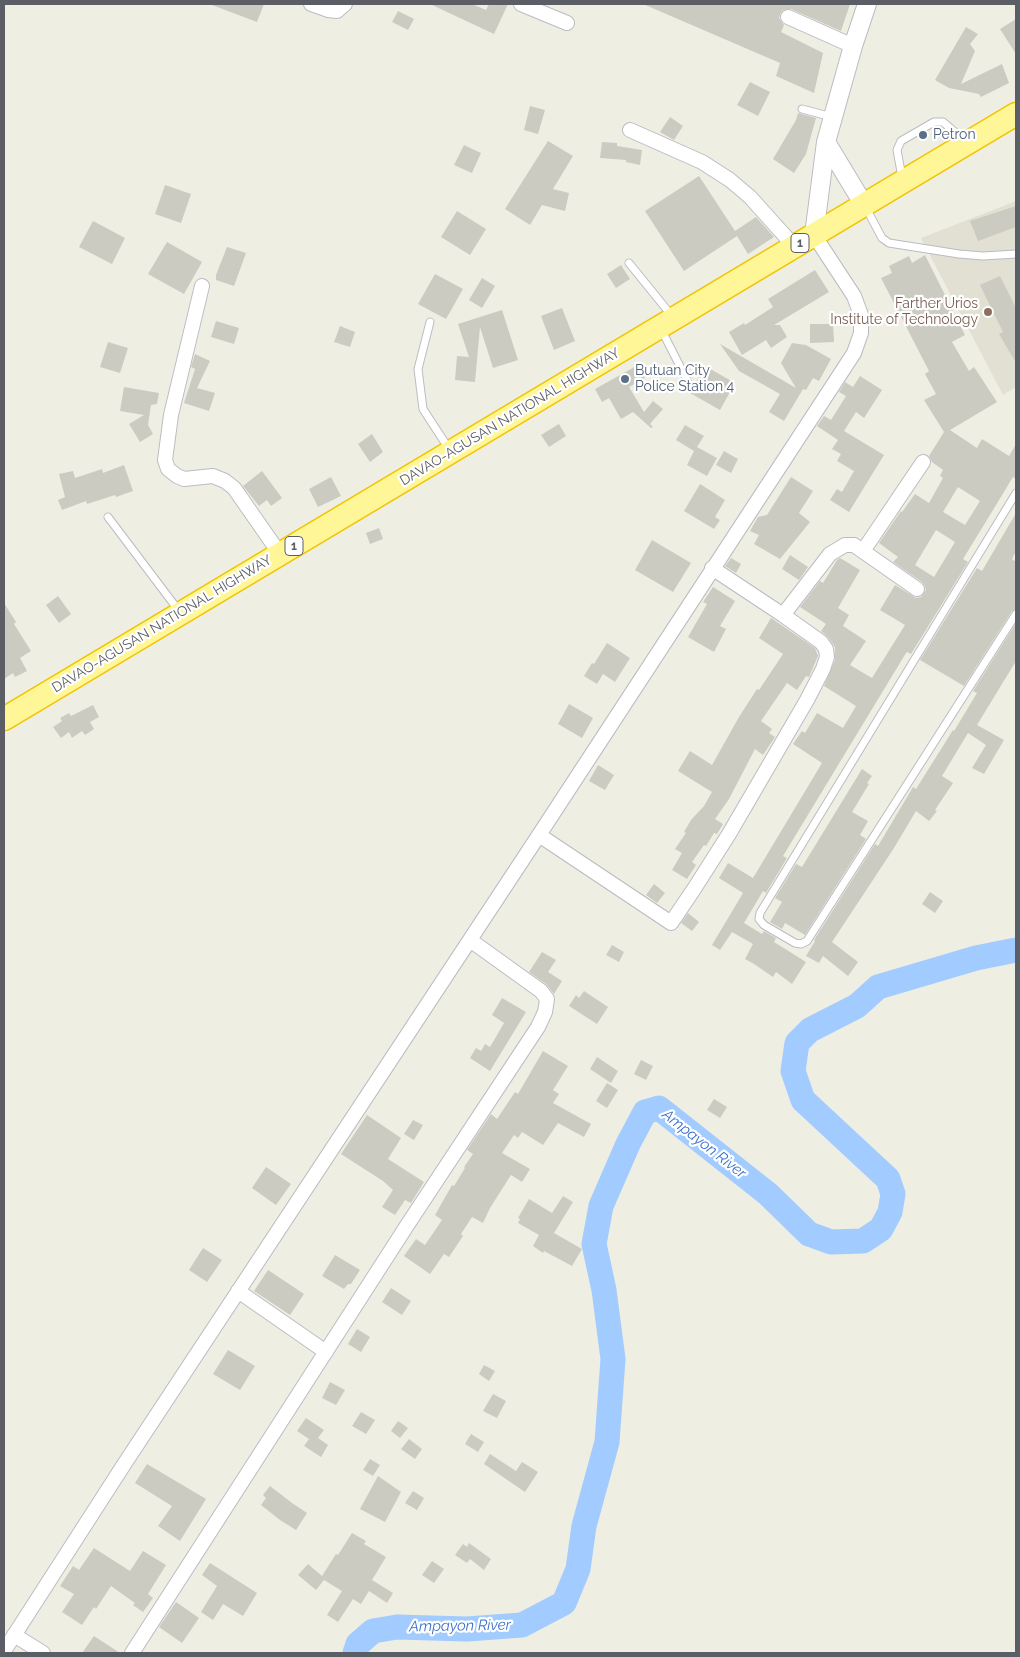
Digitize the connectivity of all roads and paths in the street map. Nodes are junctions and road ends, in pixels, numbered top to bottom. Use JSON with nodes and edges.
{"nodes":[{"id":1,"x":312,"y":4,"type":"edge"},
{"id":2,"x":345,"y":4,"type":"edge"},
{"id":3,"x":521,"y":4,"type":"edge"},
{"id":4,"x":868,"y":4,"type":"edge"},
{"id":5,"x":788,"y":17,"type":"dead end"},
{"id":6,"x":567,"y":23,"type":"dead end"},
{"id":7,"x":854,"y":46,"type":"junction"},
{"id":8,"x":802,"y":109,"type":"dead end"},
{"id":9,"x":833,"y":118,"type":"junction"},
{"id":10,"x":1012,"y":120,"type":"edge"},
{"id":11,"x":630,"y":130,"type":"dead end"},
{"id":12,"x":826,"y":142,"type":"junction"},
{"id":13,"x":968,"y":144,"type":"junction"},
{"id":14,"x":903,"y":182,"type":"junction"},
{"id":15,"x":864,"y":205,"type":"junction"},
{"id":16,"x":814,"y":235,"type":"junction"},
{"id":17,"x":795,"y":247,"type":"junction"},
{"id":18,"x":1016,"y":254,"type":"edge"},
{"id":19,"x":630,"y":263,"type":"dead end"},
{"id":20,"x":202,"y":286,"type":"dead end"},
{"id":21,"x":430,"y":322,"type":"dead end"},
{"id":22,"x":666,"y":322,"type":"junction"},
{"id":23,"x":688,"y":380,"type":"dead end"},
{"id":24,"x":451,"y":452,"type":"junction"},
{"id":25,"x":923,"y":462,"type":"dead end"},
{"id":26,"x":1016,"y":493,"type":"edge"},
{"id":27,"x":108,"y":517,"type":"dead end"},
{"id":28,"x":863,"y":552,"type":"junction"},
{"id":29,"x":280,"y":554,"type":"junction"},
{"id":30,"x":712,"y":568,"type":"junction"},
{"id":31,"x":917,"y":589,"type":"dead end"},
{"id":32,"x":180,"y":614,"type":"junction"},
{"id":33,"x":1016,"y":614,"type":"edge"},
{"id":34,"x":784,"y":615,"type":"junction"},
{"id":35,"x":4,"y":719,"type":"edge"},
{"id":36,"x":540,"y":835,"type":"junction"},
{"id":37,"x":470,"y":940,"type":"junction"},
{"id":38,"x":238,"y":1291,"type":"junction"},
{"id":39,"x":326,"y":1352,"type":"junction"},
{"id":40,"x":14,"y":1635,"type":"junction"},
{"id":41,"x":4,"y":1651,"type":"edge"},
{"id":42,"x":43,"y":1653,"type":"edge"},
{"id":43,"x":132,"y":1653,"type":"edge"}],
"edges":[{"from":1,"to":2,"type":"street"},
{"from":3,"to":6,"type":"street"},
{"from":4,"to":7,"type":"street"},
{"from":5,"to":7,"type":"street"},
{"from":7,"to":9,"type":"street"},
{"from":8,"to":9,"type":"lane"},
{"from":9,"to":12,"type":"street"},
{"from":10,"to":13,"type":"highway","name":"DAVAO-AGUSAN NATIONAL HIGHWAY","number":"1"},
{"from":11,"to":17,"type":"street"},
{"from":12,"to":15,"type":"street"},
{"from":12,"to":16,"type":"street"},
{"from":13,"to":14,"type":"highway","name":"DAVAO-AGUSAN NATIONAL HIGHWAY","number":"1"},
{"from":13,"to":14,"type":"lane"},
{"from":14,"to":15,"type":"highway","name":"DAVAO-AGUSAN NATIONAL HIGHWAY","number":"1"},
{"from":15,"to":16,"type":"highway","name":"DAVAO-AGUSAN NATIONAL HIGHWAY","number":"1"},
{"from":15,"to":18,"type":"lane"},
{"from":16,"to":17,"type":"highway","name":"DAVAO-AGUSAN NATIONAL HIGHWAY","number":"1"},
{"from":16,"to":30,"type":"street"},
{"from":17,"to":22,"type":"highway","name":"DAVAO-AGUSAN NATIONAL HIGHWAY","number":"1"},
{"from":19,"to":22,"type":"lane"},
{"from":20,"to":29,"type":"street"},
{"from":21,"to":24,"type":"lane"},
{"from":22,"to":23,"type":"lane"},
{"from":22,"to":24,"type":"highway","name":"DAVAO-AGUSAN NATIONAL HIGHWAY","number":"1"},
{"from":24,"to":29,"type":"highway","name":"DAVAO-AGUSAN NATIONAL HIGHWAY","number":"1"},
{"from":25,"to":28,"type":"street"},
{"from":26,"to":33,"type":"lane"},
{"from":27,"to":32,"type":"lane"},
{"from":28,"to":31,"type":"street"},
{"from":28,"to":34,"type":"street"},
{"from":29,"to":32,"type":"highway","name":"DAVAO-AGUSAN NATIONAL HIGHWAY","number":"1"},
{"from":30,"to":34,"type":"street"},
{"from":30,"to":36,"type":"street"},
{"from":32,"to":35,"type":"highway","name":"DAVAO-AGUSAN NATIONAL HIGHWAY","number":"1"},
{"from":34,"to":36,"type":"street"},
{"from":36,"to":37,"type":"street"},
{"from":37,"to":38,"type":"street"},
{"from":37,"to":39,"type":"street"},
{"from":38,"to":39,"type":"street"},
{"from":38,"to":40,"type":"street"},
{"from":39,"to":43,"type":"street"},
{"from":40,"to":41,"type":"street"},
{"from":40,"to":42,"type":"street"}]}
